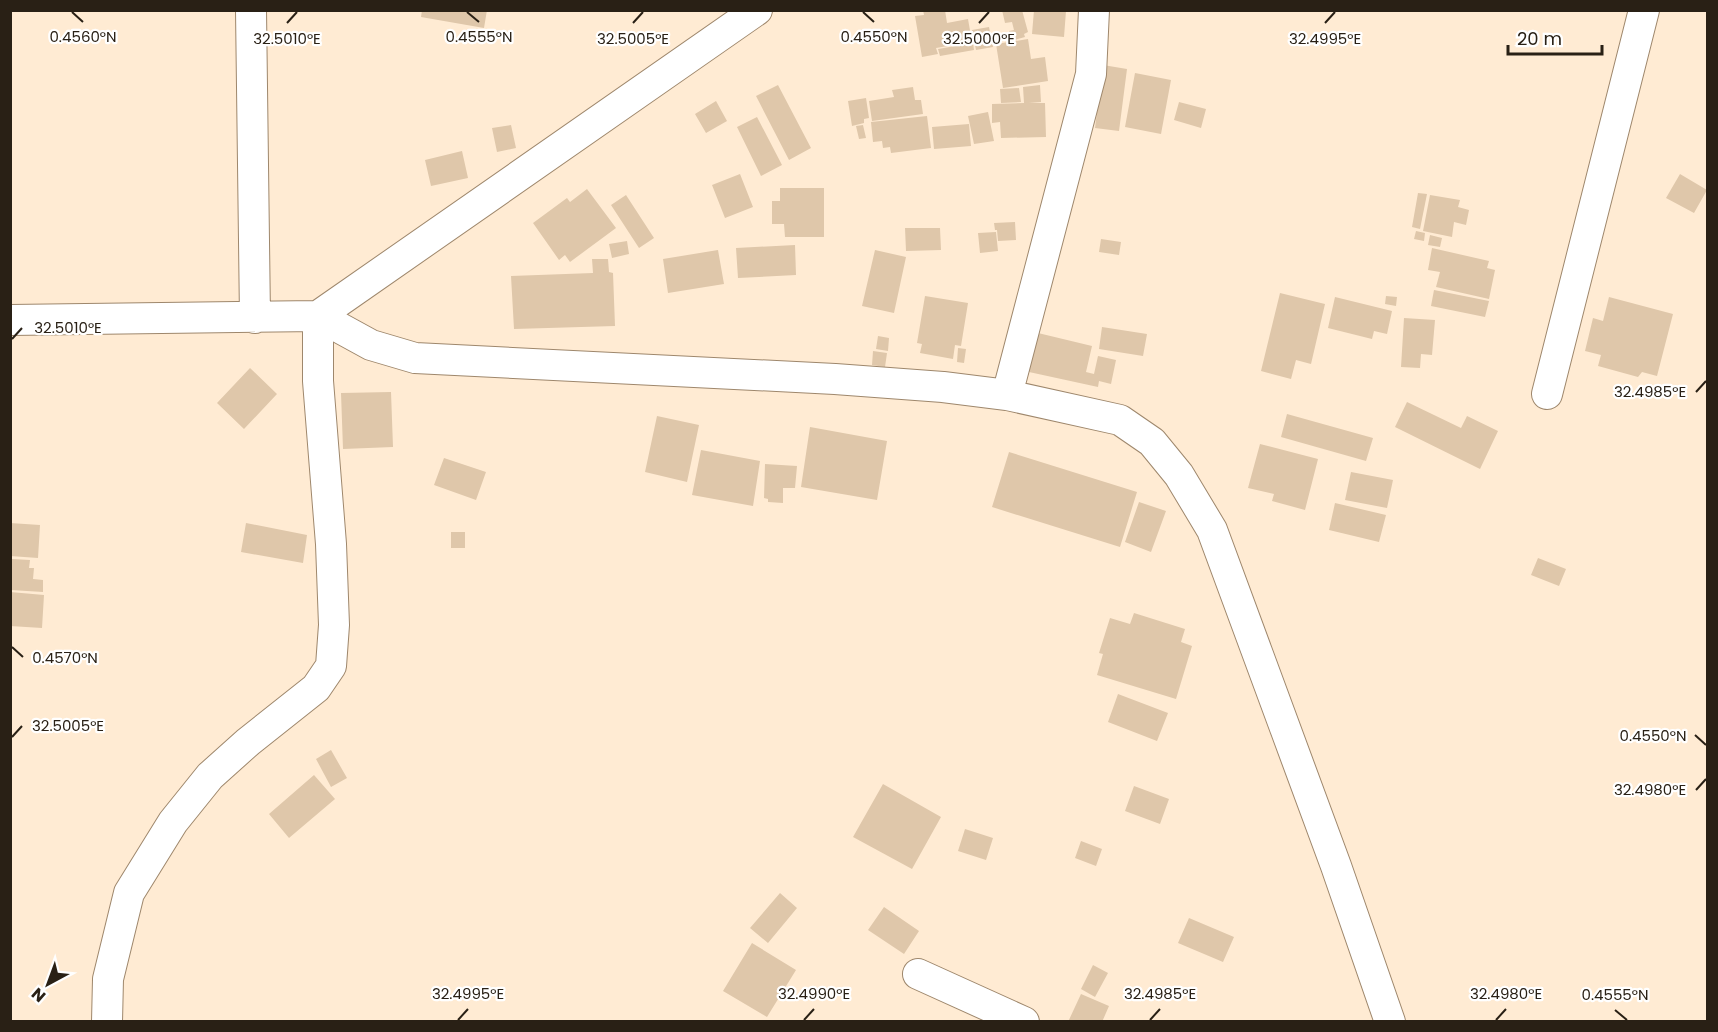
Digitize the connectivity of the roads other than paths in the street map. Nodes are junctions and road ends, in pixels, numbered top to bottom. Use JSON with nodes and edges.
{"nodes":[{"id":1,"x":251,"y":10,"type":"edge"},
{"id":2,"x":757,"y":10,"type":"edge"},
{"id":3,"x":1094,"y":10,"type":"edge"},
{"id":4,"x":1644,"y":10,"type":"edge"},
{"id":5,"x":318,"y":316,"type":"junction"},
{"id":6,"x":255,"y":318,"type":"junction"},
{"id":7,"x":10,"y":320,"type":"edge"},
{"id":8,"x":1547,"y":394,"type":"dead end"},
{"id":9,"x":1007,"y":395,"type":"junction"},
{"id":10,"x":918,"y":974,"type":"dead end"},
{"id":11,"x":107,"y":1022,"type":"edge"},
{"id":12,"x":1024,"y":1022,"type":"edge"},
{"id":13,"x":1390,"y":1022,"type":"edge"}],
"edges":[{"from":1,"to":6,"type":"street"},
{"from":2,"to":5,"type":"street"},
{"from":3,"to":9,"type":"street"},
{"from":4,"to":8,"type":"street"},
{"from":5,"to":6,"type":"street"},
{"from":5,"to":9,"type":"street"},
{"from":5,"to":11,"type":"street"},
{"from":6,"to":7,"type":"street"},
{"from":9,"to":13,"type":"street"},
{"from":10,"to":12,"type":"street"}]}
